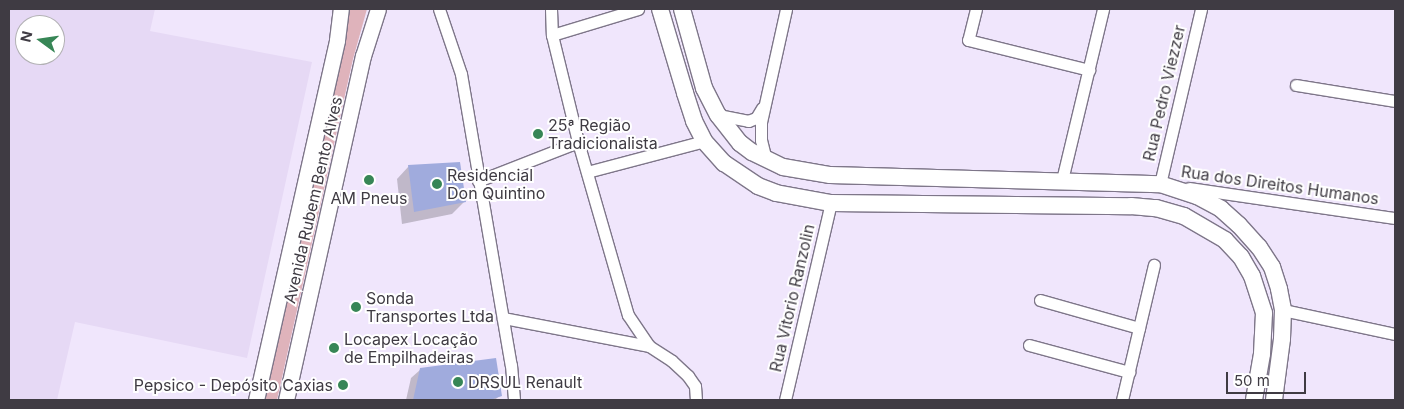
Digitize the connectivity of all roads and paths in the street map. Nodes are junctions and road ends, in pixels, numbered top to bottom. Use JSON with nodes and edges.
{"nodes":[{"id":1,"x":341,"y":9,"type":"edge"},
{"id":2,"x":378,"y":9,"type":"edge"},
{"id":3,"x":438,"y":9,"type":"edge"},
{"id":4,"x":551,"y":9,"type":"edge"},
{"id":5,"x":638,"y":9,"type":"edge"},
{"id":6,"x":660,"y":9,"type":"edge"},
{"id":7,"x":682,"y":9,"type":"edge"},
{"id":8,"x":786,"y":9,"type":"edge"},
{"id":9,"x":976,"y":9,"type":"edge"},
{"id":10,"x":1103,"y":9,"type":"edge"},
{"id":11,"x":1201,"y":9,"type":"edge"},
{"id":12,"x":552,"y":35,"type":"junction"},
{"id":13,"x":1089,"y":70,"type":"junction"},
{"id":14,"x":1296,"y":85,"type":"dead end"},
{"id":15,"x":1395,"y":100,"type":"edge"},
{"id":16,"x":763,"y":107,"type":"junction"},
{"id":17,"x":718,"y":115,"type":"junction"},
{"id":18,"x":704,"y":141,"type":"junction"},
{"id":19,"x":578,"y":142,"type":"junction"},
{"id":20,"x":766,"y":160,"type":"junction"},
{"id":21,"x":587,"y":172,"type":"junction"},
{"id":22,"x":1062,"y":180,"type":"junction"},
{"id":23,"x":478,"y":181,"type":"junction"},
{"id":24,"x":1160,"y":184,"type":"junction"},
{"id":25,"x":831,"y":203,"type":"junction"},
{"id":26,"x":1395,"y":218,"type":"edge"},
{"id":27,"x":1154,"y":265,"type":"dead end"},
{"id":28,"x":1040,"y":300,"type":"dead end"},
{"id":29,"x":1283,"y":310,"type":"junction"},
{"id":30,"x":503,"y":318,"type":"junction"},
{"id":31,"x":1139,"y":328,"type":"junction"},
{"id":32,"x":1395,"y":334,"type":"edge"},
{"id":33,"x":649,"y":346,"type":"junction"},
{"id":34,"x":1029,"y":346,"type":"dead end"},
{"id":35,"x":1129,"y":372,"type":"junction"},
{"id":36,"x":256,"y":400,"type":"edge"},
{"id":37,"x":286,"y":400,"type":"edge"},
{"id":38,"x":514,"y":400,"type":"edge"},
{"id":39,"x":696,"y":400,"type":"edge"},
{"id":40,"x":785,"y":400,"type":"edge"},
{"id":41,"x":1122,"y":400,"type":"edge"},
{"id":42,"x":1254,"y":400,"type":"edge"},
{"id":43,"x":1274,"y":400,"type":"edge"}],
"edges":[{"from":1,"to":36,"type":"main road","name":"Avenida Rubem Bento Alves"},
{"from":2,"to":37,"type":"main road","name":"Avenida Rubem Bento Alves"},
{"from":3,"to":23,"type":"street"},
{"from":4,"to":12,"type":"street"},
{"from":5,"to":12,"type":"street"},
{"from":6,"to":18,"type":"highway"},
{"from":7,"to":17,"type":"highway"},
{"from":8,"to":16,"type":"street"},
{"from":9,"to":13,"type":"street"},
{"from":10,"to":13,"type":"street"},
{"from":11,"to":24,"type":"street","name":"Rua Pedro Viezzer"},
{"from":12,"to":19,"type":"street"},
{"from":13,"to":22,"type":"street"},
{"from":14,"to":15,"type":"street"},
{"from":16,"to":17,"type":"street"},
{"from":16,"to":20,"type":"street"},
{"from":17,"to":20,"type":"highway"},
{"from":18,"to":21,"type":"street"},
{"from":18,"to":25,"type":"highway"},
{"from":19,"to":21,"type":"street"},
{"from":19,"to":23,"type":"street"},
{"from":20,"to":22,"type":"highway"},
{"from":21,"to":33,"type":"street"},
{"from":22,"to":24,"type":"highway"},
{"from":23,"to":30,"type":"street"},
{"from":24,"to":26,"type":"street","name":"Rua dos Direitos Humanos"},
{"from":24,"to":29,"type":"highway"},
{"from":25,"to":40,"type":"street","name":"Rua Vitorio Ranzolin"},
{"from":25,"to":42,"type":"highway"},
{"from":27,"to":31,"type":"street"},
{"from":28,"to":31,"type":"street"},
{"from":29,"to":32,"type":"street"},
{"from":29,"to":43,"type":"highway"},
{"from":30,"to":33,"type":"street"},
{"from":30,"to":38,"type":"street"},
{"from":31,"to":35,"type":"street"},
{"from":33,"to":39,"type":"street"},
{"from":34,"to":35,"type":"street"},
{"from":35,"to":41,"type":"street"}]}
